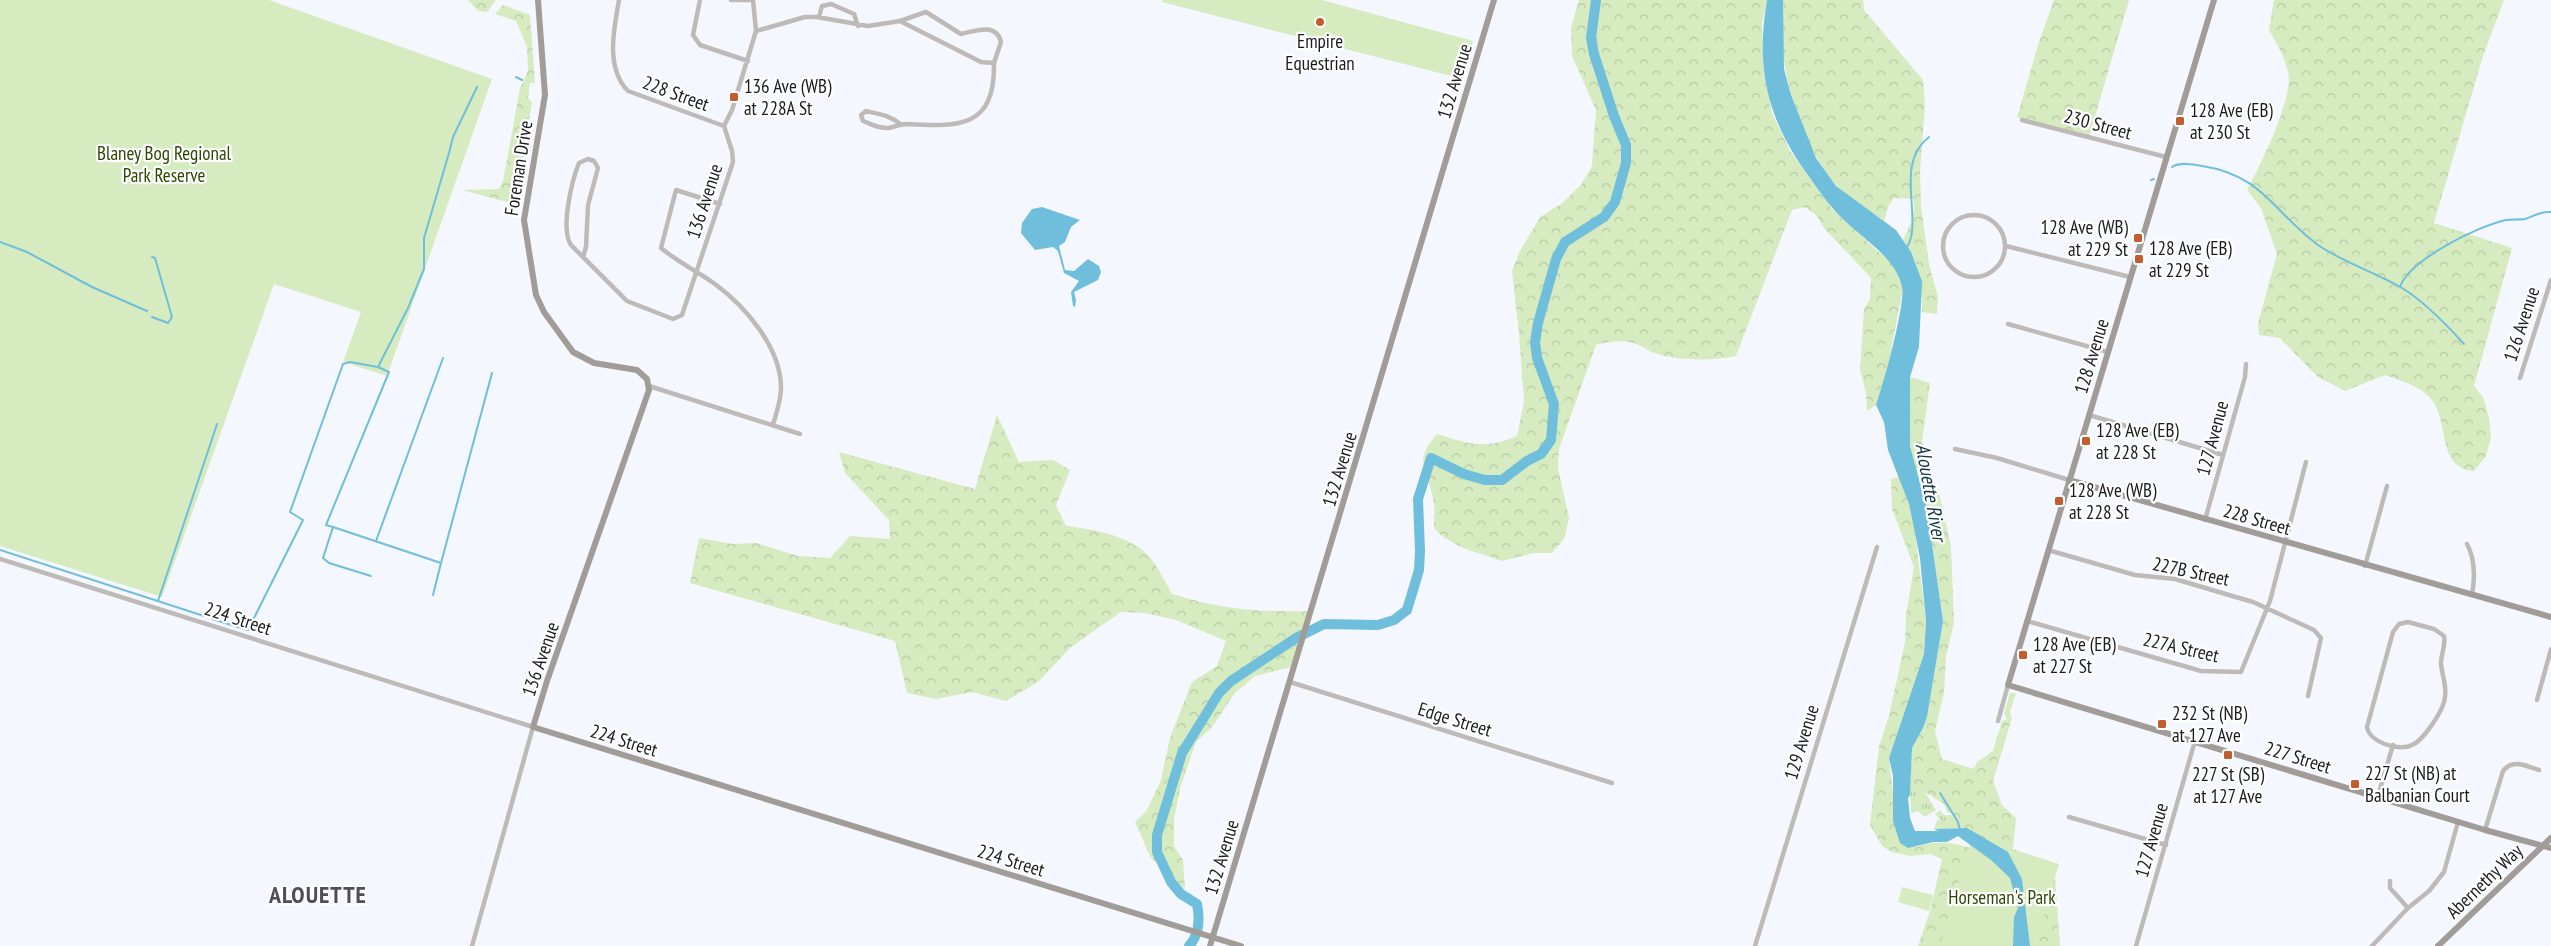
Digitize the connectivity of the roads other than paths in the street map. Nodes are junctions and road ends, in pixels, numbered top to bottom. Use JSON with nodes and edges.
{"nodes":[{"id":1,"x":538,"y":0,"type":"edge"},
{"id":2,"x":619,"y":0,"type":"edge"},
{"id":3,"x":700,"y":0,"type":"edge"},
{"id":4,"x":731,"y":0,"type":"edge"},
{"id":5,"x":753,"y":0,"type":"edge"},
{"id":6,"x":1494,"y":0,"type":"edge"},
{"id":7,"x":2214,"y":0,"type":"edge"},
{"id":8,"x":819,"y":17,"type":"junction"},
{"id":9,"x":900,"y":21,"type":"junction"},
{"id":10,"x":858,"y":26,"type":"junction"},
{"id":11,"x":756,"y":31,"type":"junction"},
{"id":12,"x":748,"y":61,"type":"junction"},
{"id":13,"x":994,"y":63,"type":"junction"},
{"id":14,"x":2022,"y":120,"type":"dead end"},
{"id":15,"x":900,"y":124,"type":"junction"},
{"id":16,"x":724,"y":126,"type":"junction"},
{"id":17,"x":2166,"y":157,"type":"junction"},
{"id":18,"x":720,"y":204,"type":"junction"},
{"id":19,"x":2006,"y":246,"type":"junction"},
{"id":20,"x":582,"y":257,"type":"junction"},
{"id":21,"x":696,"y":273,"type":"junction"},
{"id":22,"x":2130,"y":277,"type":"junction"},
{"id":23,"x":2551,"y":280,"type":"edge"},
{"id":24,"x":2008,"y":324,"type":"dead end"},
{"id":25,"x":2108,"y":352,"type":"junction"},
{"id":26,"x":2246,"y":364,"type":"dead end"},
{"id":27,"x":2520,"y":378,"type":"dead end"},
{"id":28,"x":649,"y":386,"type":"junction"},
{"id":29,"x":2089,"y":415,"type":"junction"},
{"id":30,"x":773,"y":425,"type":"junction"},
{"id":31,"x":800,"y":434,"type":"dead end"},
{"id":32,"x":1955,"y":450,"type":"dead end"},
{"id":33,"x":2223,"y":454,"type":"junction"},
{"id":34,"x":2306,"y":462,"type":"dead end"},
{"id":35,"x":2069,"y":480,"type":"junction"},
{"id":36,"x":2387,"y":486,"type":"dead end"},
{"id":37,"x":2205,"y":520,"type":"junction"},
{"id":38,"x":2285,"y":542,"type":"junction"},
{"id":39,"x":2467,"y":544,"type":"dead end"},
{"id":40,"x":1876,"y":546,"type":"dead end"},
{"id":41,"x":2048,"y":550,"type":"junction"},
{"id":42,"x":0,"y":559,"type":"edge"},
{"id":43,"x":2365,"y":566,"type":"junction"},
{"id":44,"x":2472,"y":595,"type":"junction"},
{"id":45,"x":2267,"y":608,"type":"junction"},
{"id":46,"x":2551,"y":618,"type":"edge"},
{"id":47,"x":2027,"y":621,"type":"junction"},
{"id":48,"x":2551,"y":649,"type":"edge"},
{"id":49,"x":1290,"y":682,"type":"junction"},
{"id":50,"x":2008,"y":685,"type":"junction"},
{"id":51,"x":2308,"y":696,"type":"dead end"},
{"id":52,"x":2537,"y":700,"type":"dead end"},
{"id":53,"x":1998,"y":721,"type":"dead end"},
{"id":54,"x":533,"y":727,"type":"junction"},
{"id":55,"x":2195,"y":741,"type":"junction"},
{"id":56,"x":2392,"y":745,"type":"junction"},
{"id":57,"x":2539,"y":770,"type":"dead end"},
{"id":58,"x":1612,"y":783,"type":"dead end"},
{"id":59,"x":2378,"y":796,"type":"junction"},
{"id":60,"x":2069,"y":816,"type":"dead end"},
{"id":61,"x":2458,"y":822,"type":"junction"},
{"id":62,"x":2485,"y":830,"type":"junction"},
{"id":63,"x":2551,"y":838,"type":"edge"},
{"id":64,"x":2166,"y":845,"type":"junction"},
{"id":65,"x":2542,"y":846,"type":"junction"},
{"id":66,"x":2551,"y":848,"type":"edge"},
{"id":67,"x":2390,"y":881,"type":"dead end"},
{"id":68,"x":2408,"y":908,"type":"junction"},
{"id":69,"x":1213,"y":937,"type":"junction"},
{"id":70,"x":472,"y":946,"type":"edge"},
{"id":71,"x":1210,"y":946,"type":"edge"},
{"id":72,"x":1241,"y":946,"type":"edge"},
{"id":73,"x":1755,"y":946,"type":"edge"},
{"id":74,"x":2136,"y":946,"type":"edge"},
{"id":75,"x":2372,"y":946,"type":"edge"},
{"id":76,"x":2438,"y":946,"type":"edge"}],
"edges":[{"from":1,"to":28,"type":"street","name":"Foreman Drive"},
{"from":2,"to":16,"type":"street","name":"228 Street"},
{"from":3,"to":12,"type":"street"},
{"from":4,"to":5,"type":"street"},
{"from":5,"to":11,"type":"street"},
{"from":6,"to":49,"type":"street","name":"132 Avenue"},
{"from":7,"to":17,"type":"street","name":"128 Avenue"},
{"from":8,"to":10,"type":"street"},
{"from":8,"to":10,"type":"street"},
{"from":8,"to":11,"type":"street"},
{"from":9,"to":10,"type":"street"},
{"from":9,"to":13,"type":"street"},
{"from":9,"to":13,"type":"street"},
{"from":11,"to":12,"type":"street"},
{"from":12,"to":16,"type":"street"},
{"from":13,"to":15,"type":"street"},
{"from":14,"to":17,"type":"street","name":"230 Street"},
{"from":15,"to":15,"type":"street"},
{"from":16,"to":18,"type":"street","name":"136 Avenue"},
{"from":17,"to":22,"type":"street","name":"128 Avenue"},
{"from":18,"to":21,"type":"street","name":"136 Avenue"},
{"from":18,"to":21,"type":"street"},
{"from":19,"to":19,"type":"street"},
{"from":19,"to":22,"type":"street"},
{"from":20,"to":20,"type":"street"},
{"from":20,"to":21,"type":"street","name":"136 Avenue"},
{"from":21,"to":30,"type":"street"},
{"from":22,"to":25,"type":"street","name":"128 Avenue"},
{"from":23,"to":27,"type":"street","name":"126 Avenue"},
{"from":24,"to":25,"type":"street"},
{"from":25,"to":29,"type":"street","name":"128 Avenue"},
{"from":26,"to":33,"type":"street","name":"127 Avenue"},
{"from":28,"to":30,"type":"street","name":"Foreman Drive"},
{"from":28,"to":54,"type":"street","name":"136 Avenue"},
{"from":29,"to":33,"type":"street"},
{"from":29,"to":35,"type":"street","name":"128 Avenue"},
{"from":30,"to":31,"type":"street","name":"Foreman Drive"},
{"from":32,"to":35,"type":"street","name":"228 Street"},
{"from":33,"to":37,"type":"street","name":"127 Avenue"},
{"from":34,"to":38,"type":"street"},
{"from":35,"to":37,"type":"street","name":"228 Street"},
{"from":35,"to":41,"type":"street","name":"128 Avenue"},
{"from":36,"to":43,"type":"street"},
{"from":37,"to":38,"type":"street","name":"228 Street"},
{"from":38,"to":43,"type":"street","name":"228 Street"},
{"from":38,"to":45,"type":"street"},
{"from":39,"to":44,"type":"street"},
{"from":40,"to":73,"type":"street","name":"129 Avenue"},
{"from":41,"to":45,"type":"street","name":"227B Street"},
{"from":41,"to":47,"type":"street","name":"128 Avenue"},
{"from":42,"to":54,"type":"street","name":"224 Street"},
{"from":43,"to":44,"type":"street","name":"228 Street"},
{"from":44,"to":46,"type":"street","name":"228 Street"},
{"from":45,"to":47,"type":"street","name":"227A Street"},
{"from":45,"to":51,"type":"street","name":"227B Street"},
{"from":47,"to":50,"type":"street","name":"128 Avenue"},
{"from":48,"to":52,"type":"street"},
{"from":49,"to":58,"type":"street","name":"Edge Street"},
{"from":49,"to":69,"type":"street","name":"132 Avenue"},
{"from":50,"to":53,"type":"street","name":"128 Avenue"},
{"from":50,"to":55,"type":"street","name":"227 Street"},
{"from":54,"to":69,"type":"street","name":"224 Street"},
{"from":54,"to":70,"type":"street","name":"136 Avenue"},
{"from":55,"to":59,"type":"street","name":"227 Street"},
{"from":55,"to":64,"type":"street","name":"127 Avenue"},
{"from":56,"to":56,"type":"street"},
{"from":56,"to":59,"type":"street"},
{"from":57,"to":62,"type":"street"},
{"from":59,"to":61,"type":"street","name":"227 Street"},
{"from":60,"to":64,"type":"street"},
{"from":61,"to":62,"type":"street","name":"227 Street"},
{"from":61,"to":68,"type":"street"},
{"from":62,"to":65,"type":"street","name":"227 Street"},
{"from":63,"to":65,"type":"street","name":"Abernethy Way"},
{"from":64,"to":74,"type":"street","name":"127 Avenue"},
{"from":65,"to":66,"type":"street","name":"227 Street"},
{"from":65,"to":76,"type":"street","name":"Abernethy Way"},
{"from":67,"to":68,"type":"street"},
{"from":68,"to":75,"type":"street"},
{"from":69,"to":71,"type":"street","name":"132 Avenue"},
{"from":69,"to":72,"type":"street","name":"224 Street"}]}
